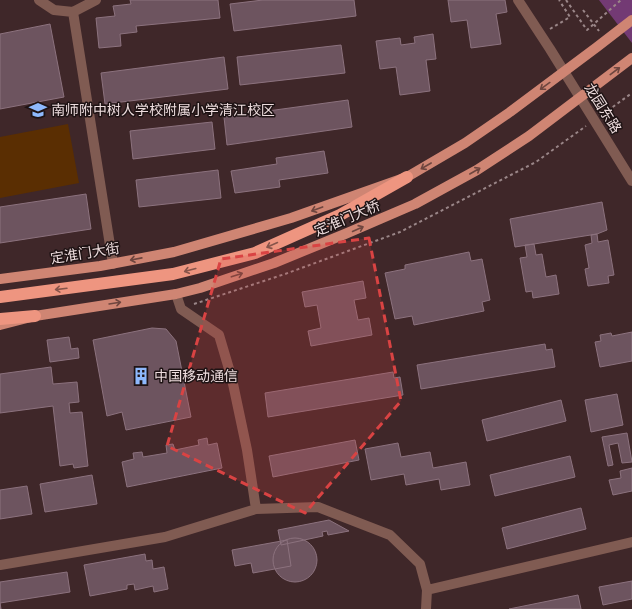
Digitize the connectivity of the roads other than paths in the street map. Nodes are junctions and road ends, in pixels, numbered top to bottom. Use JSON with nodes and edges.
{"nodes":[{"id":1,"x":39,"y":0,"type":"edge"},
{"id":2,"x":96,"y":0,"type":"edge"},
{"id":3,"x":518,"y":0,"type":"edge"},
{"id":4,"x":73,"y":12,"type":"junction"},
{"id":5,"x":632,"y":20,"type":"edge"},
{"id":6,"x":632,"y":58,"type":"edge"},
{"id":7,"x":407,"y":177,"type":"junction"},
{"id":8,"x":632,"y":181,"type":"edge"},
{"id":9,"x":174,"y":252,"type":"joint"},
{"id":10,"x":113,"y":264,"type":"junction"},
{"id":11,"x":0,"y":279,"type":"edge"},
{"id":12,"x":176,"y":294,"type":"junction"},
{"id":13,"x":0,"y":296,"type":"edge"},
{"id":14,"x":35,"y":316,"type":"junction"},
{"id":15,"x":0,"y":319,"type":"edge"},
{"id":16,"x":0,"y":325,"type":"edge"},
{"id":17,"x":256,"y":509,"type":"junction"},
{"id":18,"x":632,"y":542,"type":"edge"},
{"id":19,"x":0,"y":564,"type":"edge"},
{"id":20,"x":427,"y":590,"type":"junction"},
{"id":21,"x":426,"y":609,"type":"edge"}],
"edges":[{"from":1,"to":4,"type":"street"},
{"from":2,"to":4,"type":"street"},
{"from":3,"to":8,"type":"street","name":"龙园东路"},
{"from":4,"to":10,"type":"street"},
{"from":5,"to":7,"type":"main road","name":"定淮门大桥","one_way":true},
{"from":12,"to":6,"type":"main road","name":"定淮门大桥","one_way":true},
{"from":7,"to":9,"type":"main road","name":"定淮门大桥","one_way":true},
{"from":7,"to":13,"type":"highway","one_way":true},
{"from":9,"to":10,"type":"main road","name":"定淮门大街","one_way":true},
{"from":10,"to":11,"type":"main road","name":"定淮门大街"},
{"from":14,"to":12,"type":"main road","name":"定淮门大桥","one_way":true},
{"from":12,"to":17,"type":"street"},
{"from":14,"to":15,"type":"highway"},
{"from":14,"to":16,"type":"main road"},
{"from":17,"to":19,"type":"street"},
{"from":17,"to":20,"type":"street"},
{"from":18,"to":20,"type":"street"},
{"from":20,"to":21,"type":"street"}]}
